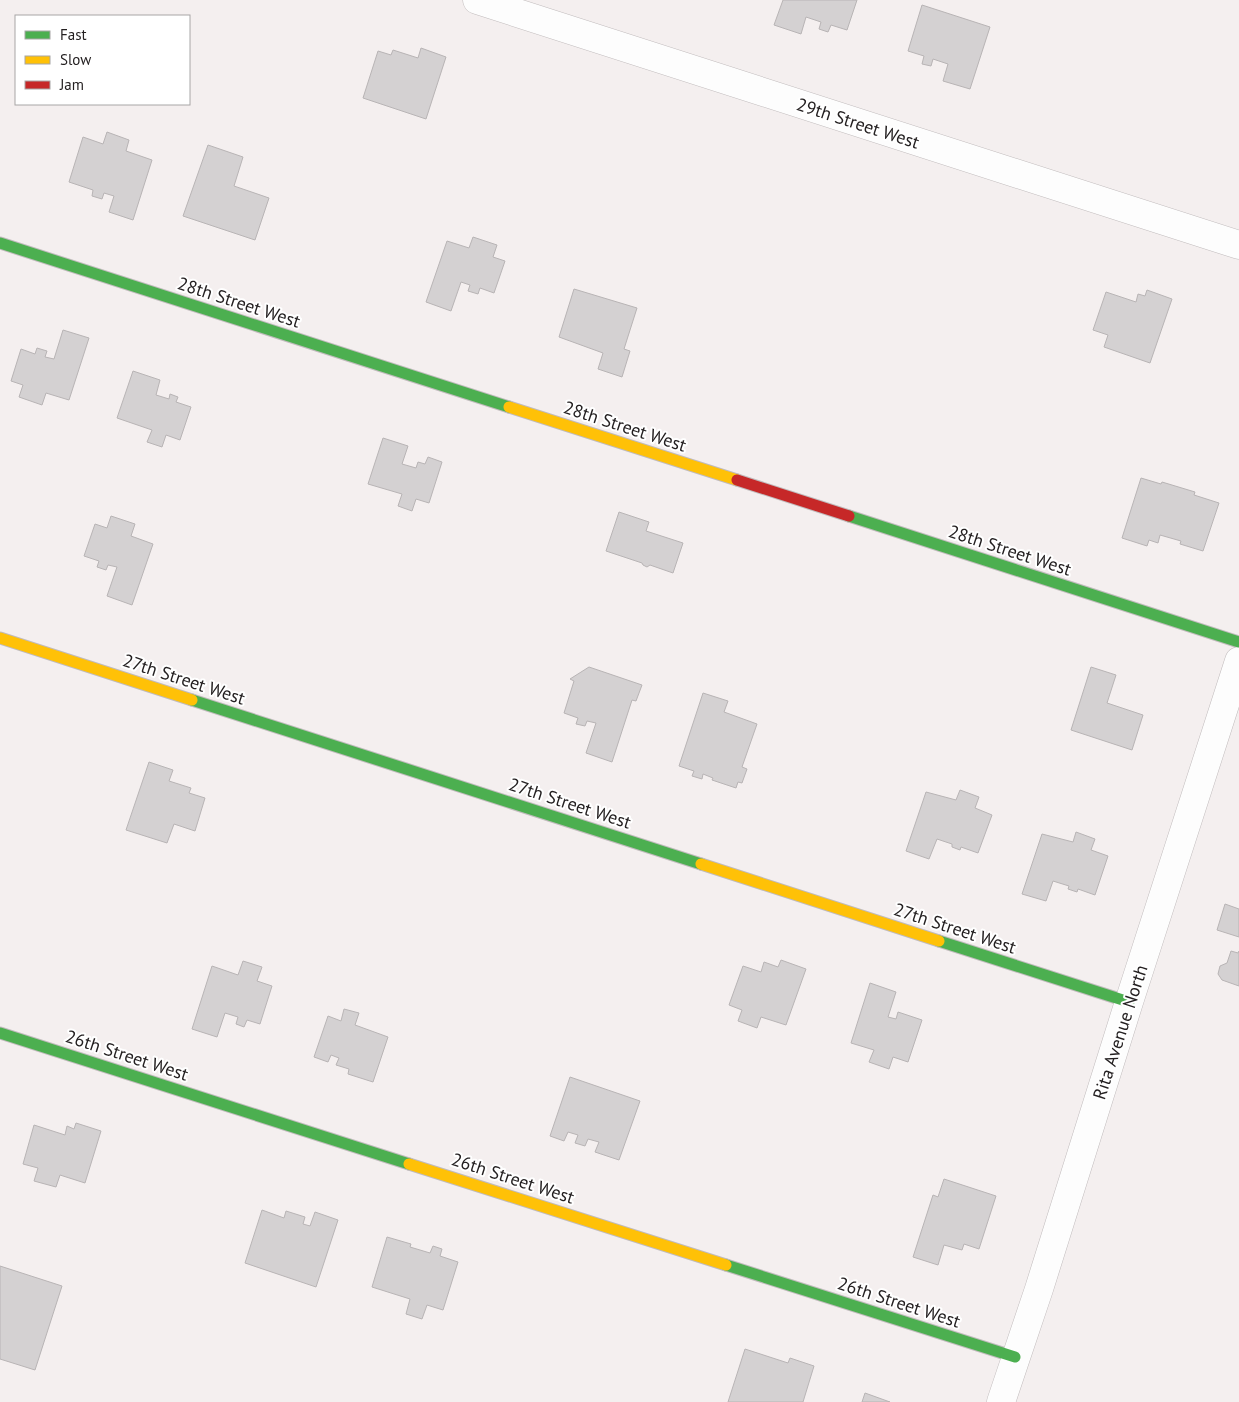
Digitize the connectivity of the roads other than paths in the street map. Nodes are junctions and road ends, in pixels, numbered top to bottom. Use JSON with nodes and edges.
{"nodes":[{"id":1,"x":477,"y":0,"type":"edge"},
{"id":2,"x":0,"y":243,"type":"edge"},
{"id":3,"x":1239,"y":246,"type":"edge"},
{"id":4,"x":0,"y":638,"type":"edge"},
{"id":5,"x":1239,"y":642,"type":"edge"},
{"id":6,"x":1239,"y":661,"type":"edge"},
{"id":7,"x":1129,"y":1002,"type":"junction"},
{"id":8,"x":0,"y":1033,"type":"edge"},
{"id":9,"x":1015,"y":1357,"type":"junction"},
{"id":10,"x":1001,"y":1402,"type":"edge"}],
"edges":[{"from":1,"to":3,"type":"street","name":"29th Street West"},
{"from":2,"to":5,"type":"street","name":"28th Street West"},
{"from":4,"to":7,"type":"street","name":"27th Street West"},
{"from":6,"to":7,"type":"street","name":"Rita Avenue North"},
{"from":7,"to":9,"type":"street","name":"Rita Avenue North"},
{"from":8,"to":9,"type":"street","name":"26th Street West"},
{"from":9,"to":10,"type":"street","name":"Rita Avenue North"}]}
